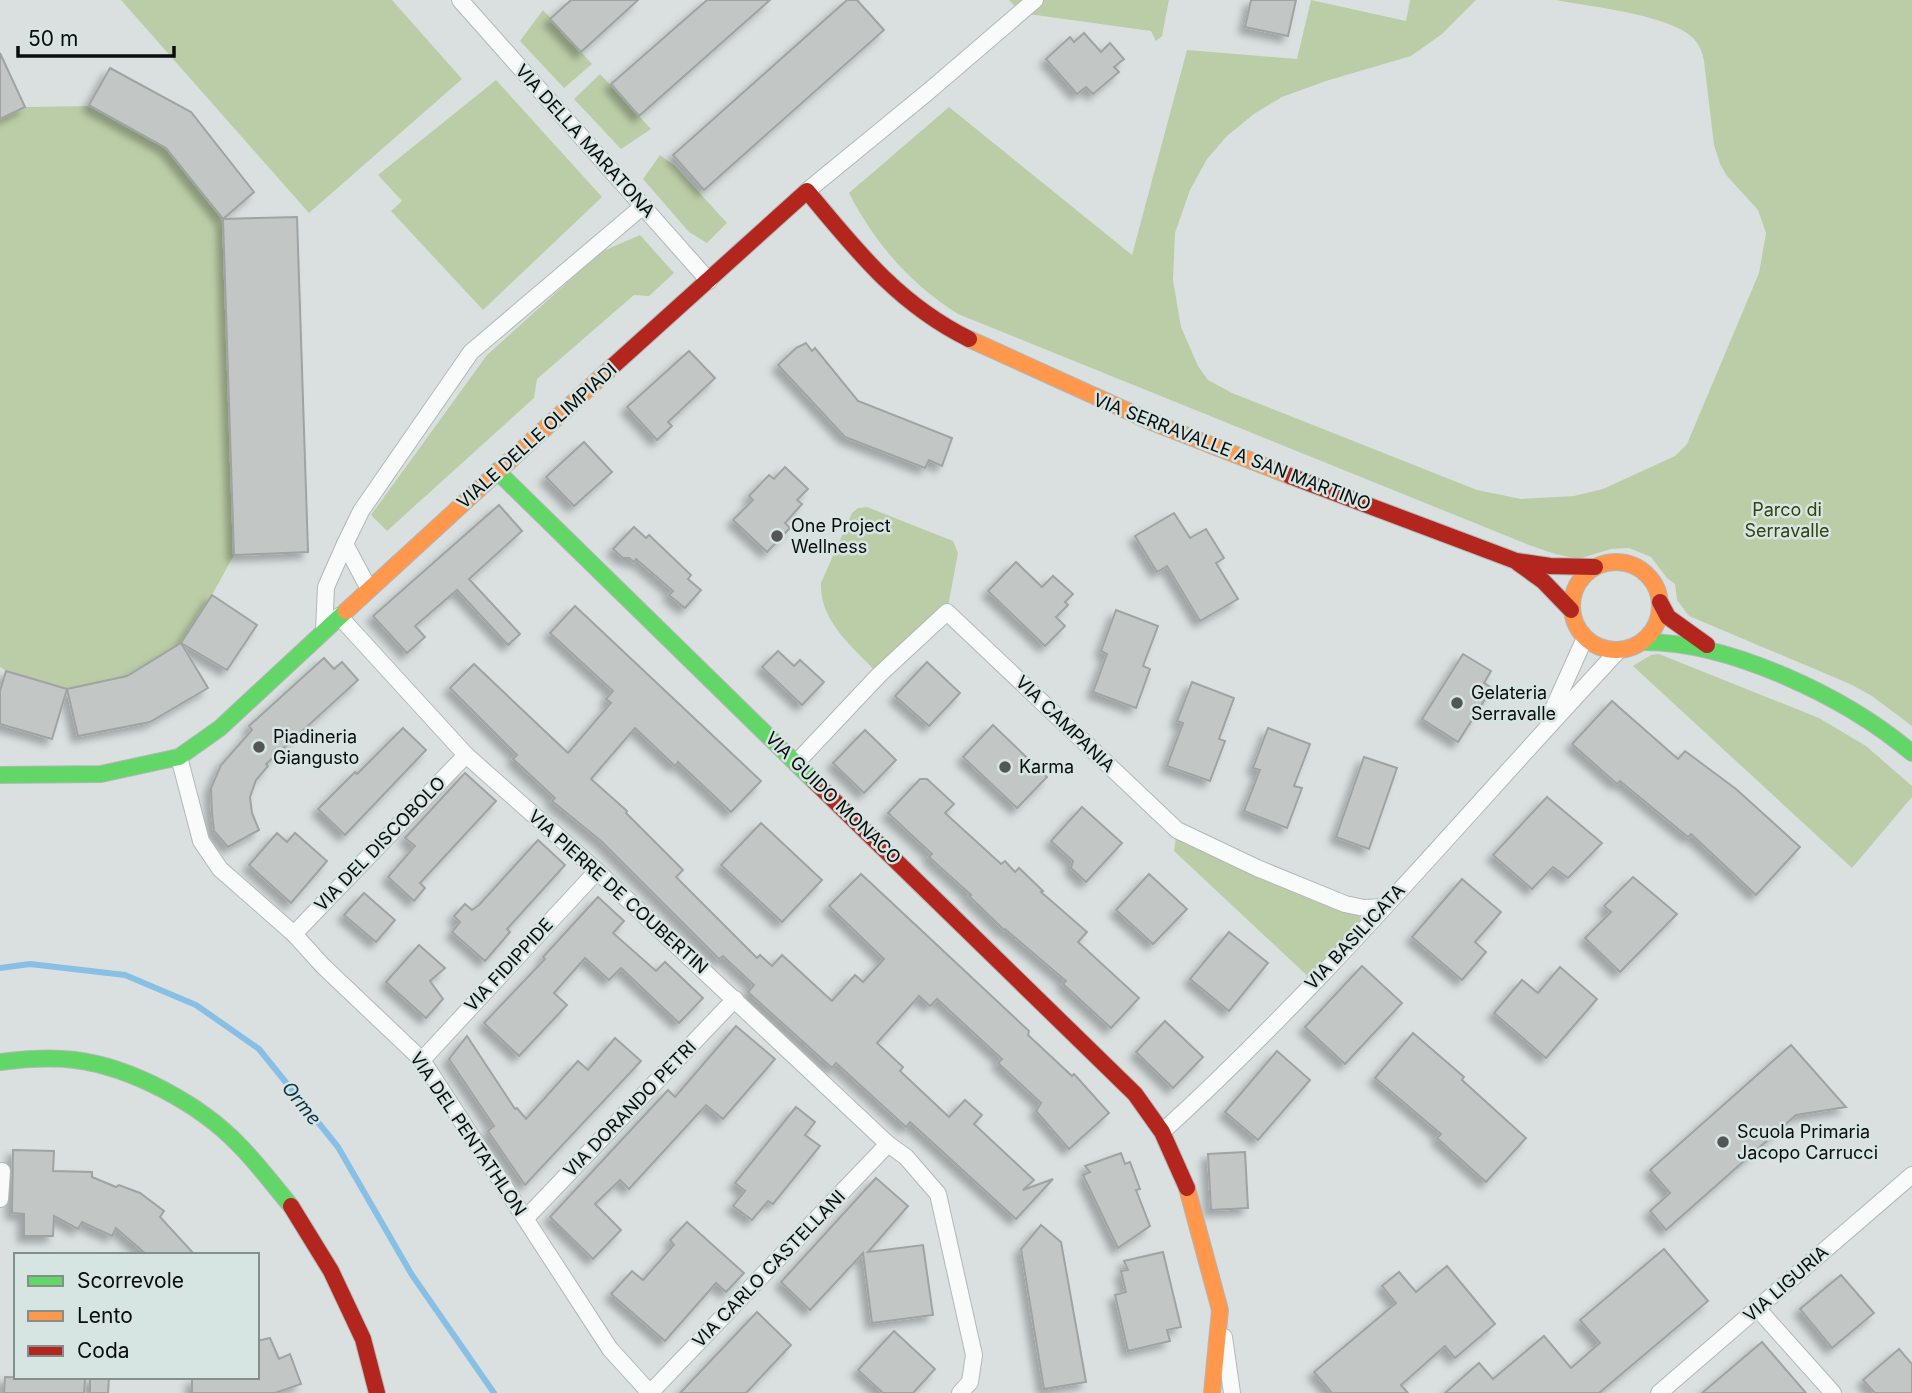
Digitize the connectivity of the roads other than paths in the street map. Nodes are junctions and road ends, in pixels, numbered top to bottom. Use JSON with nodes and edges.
{"nodes":[{"id":1,"x":460,"y":0,"type":"edge"},
{"id":2,"x":1035,"y":0,"type":"edge"},
{"id":3,"x":807,"y":191,"type":"junction"},
{"id":4,"x":643,"y":206,"type":"junction"},
{"id":5,"x":709,"y":281,"type":"junction"},
{"id":6,"x":497,"y":471,"type":"junction"},
{"id":7,"x":345,"y":544,"type":"junction"},
{"id":8,"x":1516,"y":561,"type":"junction"},
{"id":9,"x":1595,"y":567,"type":"junction"},
{"id":10,"x":369,"y":589,"type":"junction"},
{"id":11,"x":1660,"y":602,"type":"junction"},
{"id":12,"x":1571,"y":610,"type":"junction"},
{"id":13,"x":339,"y":616,"type":"junction"},
{"id":14,"x":324,"y":631,"type":"junction"},
{"id":15,"x":1585,"y":638,"type":"junction"},
{"id":16,"x":1642,"y":642,"type":"junction"},
{"id":17,"x":1619,"y":650,"type":"junction"},
{"id":18,"x":1715,"y":651,"type":"junction"},
{"id":19,"x":1541,"y":735,"type":"junction"},
{"id":20,"x":1912,"y":753,"type":"edge"},
{"id":21,"x":466,"y":755,"type":"junction"},
{"id":22,"x":179,"y":757,"type":"junction"},
{"id":23,"x":797,"y":762,"type":"junction"},
{"id":24,"x":0,"y":775,"type":"edge"},
{"id":25,"x":597,"y":871,"type":"junction"},
{"id":26,"x":1383,"y":907,"type":"junction"},
{"id":27,"x":294,"y":934,"type":"junction"},
{"id":28,"x":735,"y":999,"type":"junction"},
{"id":29,"x":422,"y":1060,"type":"junction"},
{"id":30,"x":0,"y":1062,"type":"edge"},
{"id":31,"x":1162,"y":1132,"type":"junction"},
{"id":32,"x":888,"y":1144,"type":"junction"},
{"id":33,"x":2,"y":1171,"type":"dead end"},
{"id":34,"x":1912,"y":1175,"type":"edge"},
{"id":35,"x":0,"y":1199,"type":"edge"},
{"id":36,"x":526,"y":1218,"type":"junction"},
{"id":37,"x":1757,"y":1308,"type":"junction"},
{"id":38,"x":1220,"y":1310,"type":"junction"},
{"id":39,"x":377,"y":1393,"type":"edge"},
{"id":40,"x":650,"y":1393,"type":"edge"},
{"id":41,"x":960,"y":1393,"type":"edge"},
{"id":42,"x":1212,"y":1393,"type":"edge"},
{"id":43,"x":1232,"y":1393,"type":"edge"},
{"id":44,"x":1660,"y":1393,"type":"edge"},
{"id":45,"x":1833,"y":1393,"type":"edge"}],
"edges":[{"from":1,"to":4,"type":"street","name":"VIA DELLA MARATONA"},
{"from":2,"to":3,"type":"street","name":"VIALE DELLE OLIMPIADI"},
{"from":3,"to":5,"type":"street","name":"VIALE DELLE OLIMPIADI"},
{"from":3,"to":8,"type":"street","name":"VIA SERRAVALLE A SAN MARTINO"},
{"from":4,"to":5,"type":"street","name":"VIA DELLA MARATONA"},
{"from":4,"to":7,"type":"street"},
{"from":5,"to":6,"type":"street","name":"VIALE DELLE OLIMPIADI"},
{"from":6,"to":10,"type":"street","name":"VIALE DELLE OLIMPIADI"},
{"from":6,"to":23,"type":"street","name":"VIA GUIDO MONACO"},
{"from":7,"to":10,"type":"street"},
{"from":7,"to":14,"type":"street"},
{"from":8,"to":9,"type":"street"},
{"from":8,"to":12,"type":"street"},
{"from":9,"to":11,"type":"street"},
{"from":9,"to":12,"type":"street"},
{"from":10,"to":13,"type":"street","name":"VIALE DELLE OLIMPIADI"},
{"from":11,"to":16,"type":"street"},
{"from":11,"to":18,"type":"street"},
{"from":12,"to":15,"type":"street"},
{"from":13,"to":14,"type":"street","name":"VIALE DELLE OLIMPIADI"},
{"from":13,"to":21,"type":"street","name":"VIA PIERRE DE COUBERTIN"},
{"from":14,"to":22,"type":"street","name":"VIALE DELLE OLIMPIADI"},
{"from":15,"to":17,"type":"street"},
{"from":15,"to":19,"type":"street","name":"VIA BASILICATA"},
{"from":16,"to":17,"type":"street"},
{"from":16,"to":18,"type":"street"},
{"from":17,"to":19,"type":"street","name":"VIA BASILICATA"},
{"from":18,"to":20,"type":"street"},
{"from":19,"to":26,"type":"street","name":"VIA BASILICATA"},
{"from":21,"to":25,"type":"street","name":"VIA PIERRE DE COUBERTIN"},
{"from":21,"to":27,"type":"street","name":"VIA DEL DISCOBOLO"},
{"from":22,"to":24,"type":"street","name":"VIALE DELLE OLIMPIADI"},
{"from":22,"to":27,"type":"street","name":"VIA DEL PENTATHLON"},
{"from":23,"to":26,"type":"street","name":"VIA CAMPANIA"},
{"from":23,"to":31,"type":"street","name":"VIA GUIDO MONACO"},
{"from":25,"to":28,"type":"street","name":"VIA PIERRE DE COUBERTIN"},
{"from":25,"to":29,"type":"street","name":"VIA FIDIPPIDE"},
{"from":26,"to":31,"type":"street","name":"VIA BASILICATA"},
{"from":27,"to":29,"type":"street","name":"VIA DEL PENTATHLON"},
{"from":28,"to":32,"type":"street","name":"VIA PIERRE DE COUBERTIN"},
{"from":28,"to":36,"type":"street","name":"VIA DORANDO PETRI"},
{"from":29,"to":36,"type":"street","name":"VIA DEL PENTATHLON"},
{"from":30,"to":39,"type":"street"},
{"from":31,"to":38,"type":"street","name":"VIA GUIDO MONACO"},
{"from":32,"to":40,"type":"street","name":"VIA CARLO CASTELLANI"},
{"from":32,"to":41,"type":"street","name":"VIA PIERRE DE COUBERTIN"},
{"from":33,"to":35,"type":"street"},
{"from":34,"to":37,"type":"street","name":"VIA LIGURIA"},
{"from":36,"to":40,"type":"street","name":"VIA DEL PENTATHLON"},
{"from":37,"to":44,"type":"street","name":"VIA LIGURIA"},
{"from":37,"to":45,"type":"street"},
{"from":38,"to":42,"type":"street"},
{"from":38,"to":43,"type":"street"}]}
